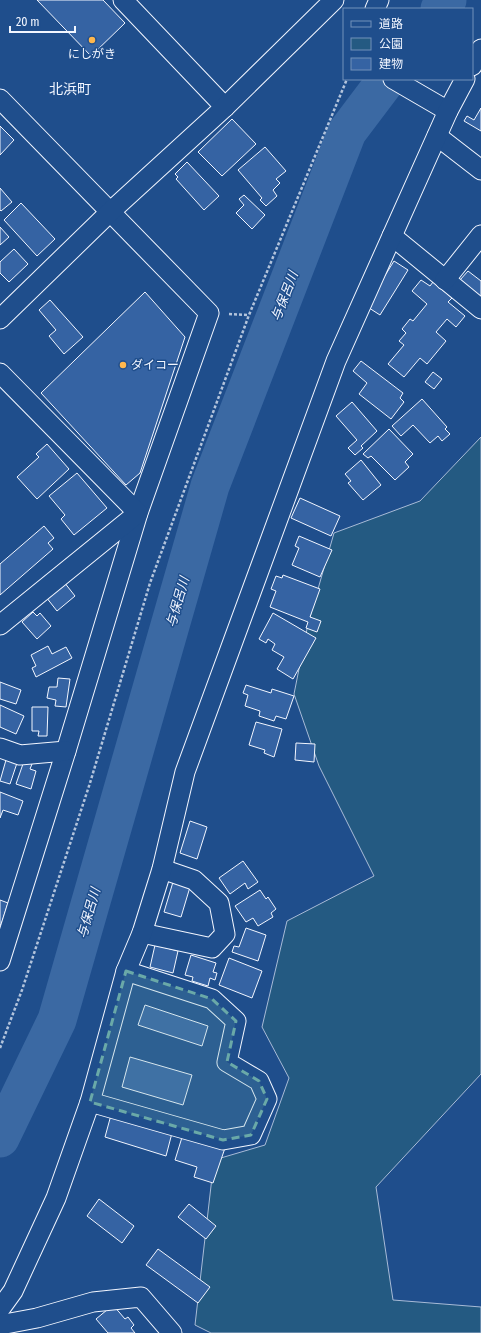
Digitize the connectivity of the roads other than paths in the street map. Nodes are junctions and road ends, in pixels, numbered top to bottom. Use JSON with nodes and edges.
{"nodes":[{"id":1,"x":123,"y":0,"type":"edge"},
{"id":2,"x":334,"y":0,"type":"edge"},
{"id":3,"x":481,"y":49,"type":"edge"},
{"id":4,"x":473,"y":64,"type":"edge"},
{"id":5,"x":395,"y":80,"type":"edge"},
{"id":6,"x":464,"y":80,"type":"edge"},
{"id":7,"x":0,"y":99,"type":"edge"},
{"id":8,"x":225,"y":107,"type":"junction"},
{"id":9,"x":448,"y":111,"type":"junction"},
{"id":10,"x":437,"y":136,"type":"junction"},
{"id":11,"x":481,"y":170,"type":"edge"},
{"id":12,"x":110,"y":212,"type":"junction"},
{"id":13,"x":481,"y":235,"type":"edge"},
{"id":14,"x":392,"y":236,"type":"junction"},
{"id":15,"x":445,"y":280,"type":"junction"},
{"id":16,"x":481,"y":309,"type":"edge"},
{"id":17,"x":0,"y":319,"type":"edge"},
{"id":18,"x":0,"y":373,"type":"edge"},
{"id":19,"x":138,"y":513,"type":"junction"},
{"id":20,"x":0,"y":625,"type":"edge"},
{"id":21,"x":0,"y":748,"type":"edge"},
{"id":22,"x":66,"y":751,"type":"junction"},
{"id":23,"x":162,"y":868,"type":"junction"},
{"id":24,"x":142,"y":933,"type":"junction"},
{"id":25,"x":0,"y":961,"type":"edge"},
{"id":26,"x":126,"y":972,"type":"junction"},
{"id":27,"x":90,"y":1102,"type":"junction"},
{"id":28,"x":0,"y":1309,"type":"edge"},
{"id":29,"x":0,"y":1325,"type":"edge"},
{"id":30,"x":172,"y":1333,"type":"edge"}],
"edges":[{"from":1,"to":8,"type":"street"},
{"from":2,"to":8,"type":"street"},
{"from":3,"to":4,"type":"street"},
{"from":5,"to":9,"type":"street"},
{"from":6,"to":9,"type":"street"},
{"from":7,"to":12,"type":"street"},
{"from":8,"to":12,"type":"street"},
{"from":9,"to":10,"type":"street"},
{"from":10,"to":11,"type":"street"},
{"from":10,"to":14,"type":"street"},
{"from":12,"to":17,"type":"street"},
{"from":12,"to":19,"type":"street"},
{"from":13,"to":15,"type":"street"},
{"from":14,"to":15,"type":"street"},
{"from":14,"to":23,"type":"street"},
{"from":15,"to":16,"type":"street"},
{"from":18,"to":19,"type":"street"},
{"from":19,"to":20,"type":"street"},
{"from":19,"to":22,"type":"street"},
{"from":21,"to":22,"type":"street"},
{"from":22,"to":25,"type":"street"},
{"from":23,"to":24,"type":"street"},
{"from":23,"to":24,"type":"street"},
{"from":24,"to":26,"type":"street"},
{"from":26,"to":27,"type":"street"},
{"from":26,"to":27,"type":"street"},
{"from":27,"to":28,"type":"street"},
{"from":29,"to":30,"type":"street"}]}
